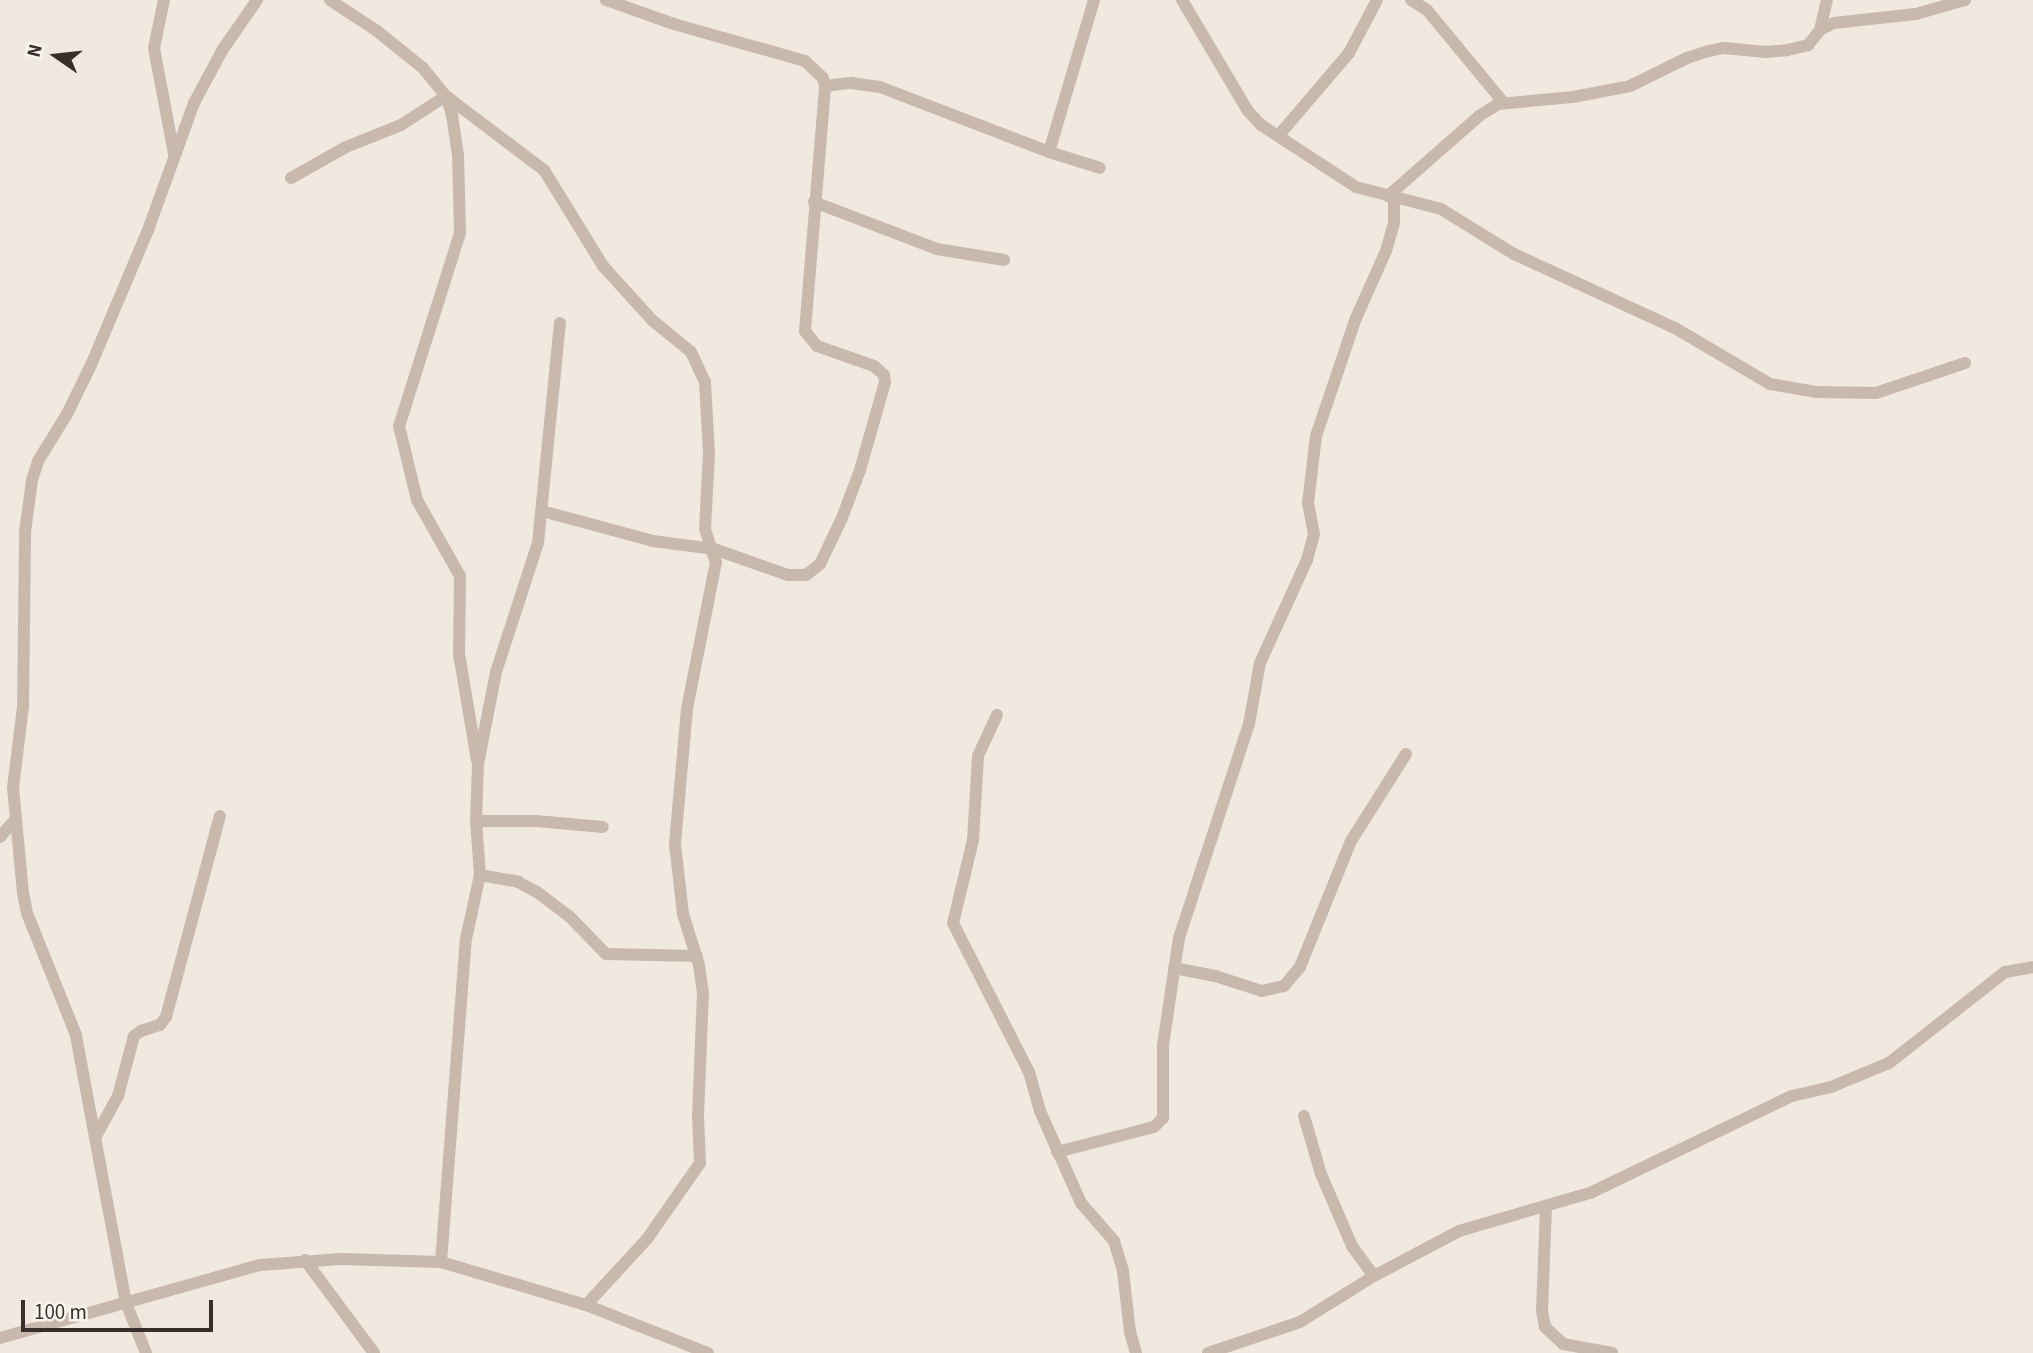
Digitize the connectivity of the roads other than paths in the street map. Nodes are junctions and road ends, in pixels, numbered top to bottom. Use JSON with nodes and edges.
{"nodes":[{"id":1,"x":164,"y":0,"type":"edge"},
{"id":2,"x":257,"y":0,"type":"edge"},
{"id":3,"x":330,"y":0,"type":"edge"},
{"id":4,"x":606,"y":0,"type":"edge"},
{"id":5,"x":1094,"y":0,"type":"edge"},
{"id":6,"x":1182,"y":0,"type":"edge"},
{"id":7,"x":1377,"y":0,"type":"edge"},
{"id":8,"x":1410,"y":0,"type":"edge"},
{"id":9,"x":1827,"y":0,"type":"edge"},
{"id":10,"x":1965,"y":0,"type":"edge"},
{"id":11,"x":1820,"y":30,"type":"junction"},
{"id":12,"x":825,"y":86,"type":"junction"},
{"id":13,"x":446,"y":96,"type":"junction"},
{"id":14,"x":1504,"y":103,"type":"junction"},
{"id":15,"x":1279,"y":135,"type":"junction"},
{"id":16,"x":1049,"y":152,"type":"junction"},
{"id":17,"x":174,"y":156,"type":"junction"},
{"id":18,"x":1100,"y":168,"type":"dead end"},
{"id":19,"x":291,"y":178,"type":"dead end"},
{"id":20,"x":1391,"y":196,"type":"junction"},
{"id":21,"x":814,"y":202,"type":"junction"},
{"id":22,"x":1004,"y":260,"type":"dead end"},
{"id":23,"x":560,"y":323,"type":"dead end"},
{"id":24,"x":1965,"y":363,"type":"dead end"},
{"id":25,"x":542,"y":511,"type":"junction"},
{"id":26,"x":714,"y":550,"type":"junction"},
{"id":27,"x":997,"y":715,"type":"dead end"},
{"id":28,"x":1406,"y":754,"type":"dead end"},
{"id":29,"x":478,"y":764,"type":"junction"},
{"id":30,"x":220,"y":816,"type":"dead end"},
{"id":31,"x":14,"y":821,"type":"junction"},
{"id":32,"x":476,"y":821,"type":"junction"},
{"id":33,"x":603,"y":827,"type":"dead end"},
{"id":34,"x":0,"y":838,"type":"edge"},
{"id":35,"x":480,"y":875,"type":"junction"},
{"id":36,"x":697,"y":956,"type":"junction"},
{"id":37,"x":2033,"y":967,"type":"edge"},
{"id":38,"x":1174,"y":968,"type":"junction"},
{"id":39,"x":1304,"y":1116,"type":"dead end"},
{"id":40,"x":96,"y":1136,"type":"junction"},
{"id":41,"x":1057,"y":1152,"type":"junction"},
{"id":42,"x":1546,"y":1208,"type":"junction"},
{"id":43,"x":305,"y":1260,"type":"junction"},
{"id":44,"x":441,"y":1262,"type":"junction"},
{"id":45,"x":1374,"y":1276,"type":"junction"},
{"id":46,"x":126,"y":1303,"type":"junction"},
{"id":47,"x":586,"y":1305,"type":"junction"},
{"id":48,"x":0,"y":1338,"type":"edge"},
{"id":49,"x":146,"y":1353,"type":"edge"},
{"id":50,"x":374,"y":1353,"type":"edge"},
{"id":51,"x":708,"y":1353,"type":"edge"},
{"id":52,"x":1136,"y":1353,"type":"edge"},
{"id":53,"x":1208,"y":1353,"type":"edge"},
{"id":54,"x":1612,"y":1353,"type":"edge"}],
"edges":[{"from":1,"to":17,"type":"street"},
{"from":2,"to":17,"type":"street"},
{"from":3,"to":13,"type":"street"},
{"from":4,"to":12,"type":"street"},
{"from":5,"to":16,"type":"street"},
{"from":6,"to":15,"type":"street"},
{"from":7,"to":15,"type":"street"},
{"from":8,"to":14,"type":"street"},
{"from":9,"to":11,"type":"street"},
{"from":10,"to":11,"type":"street"},
{"from":11,"to":14,"type":"street"},
{"from":12,"to":16,"type":"street"},
{"from":12,"to":21,"type":"street"},
{"from":13,"to":19,"type":"street"},
{"from":13,"to":26,"type":"street"},
{"from":13,"to":29,"type":"street"},
{"from":14,"to":20,"type":"street"},
{"from":15,"to":20,"type":"street"},
{"from":16,"to":18,"type":"street"},
{"from":17,"to":31,"type":"street"},
{"from":20,"to":24,"type":"street"},
{"from":20,"to":38,"type":"street"},
{"from":21,"to":22,"type":"street"},
{"from":21,"to":26,"type":"street"},
{"from":23,"to":25,"type":"street"},
{"from":25,"to":26,"type":"street"},
{"from":25,"to":29,"type":"street"},
{"from":26,"to":36,"type":"street"},
{"from":27,"to":41,"type":"street"},
{"from":28,"to":38,"type":"street"},
{"from":29,"to":32,"type":"street"},
{"from":30,"to":40,"type":"street"},
{"from":31,"to":34,"type":"street"},
{"from":31,"to":40,"type":"street"},
{"from":32,"to":33,"type":"street"},
{"from":32,"to":35,"type":"street"},
{"from":35,"to":36,"type":"street"},
{"from":35,"to":44,"type":"street"},
{"from":36,"to":47,"type":"street"},
{"from":37,"to":42,"type":"street"},
{"from":38,"to":41,"type":"street"},
{"from":39,"to":45,"type":"street"},
{"from":40,"to":46,"type":"street"},
{"from":41,"to":52,"type":"street"},
{"from":42,"to":45,"type":"street"},
{"from":42,"to":54,"type":"street"},
{"from":43,"to":44,"type":"street"},
{"from":43,"to":46,"type":"street"},
{"from":43,"to":50,"type":"street"},
{"from":44,"to":47,"type":"street"},
{"from":45,"to":53,"type":"street"},
{"from":46,"to":48,"type":"street"},
{"from":46,"to":49,"type":"street"},
{"from":47,"to":51,"type":"street"}]}
